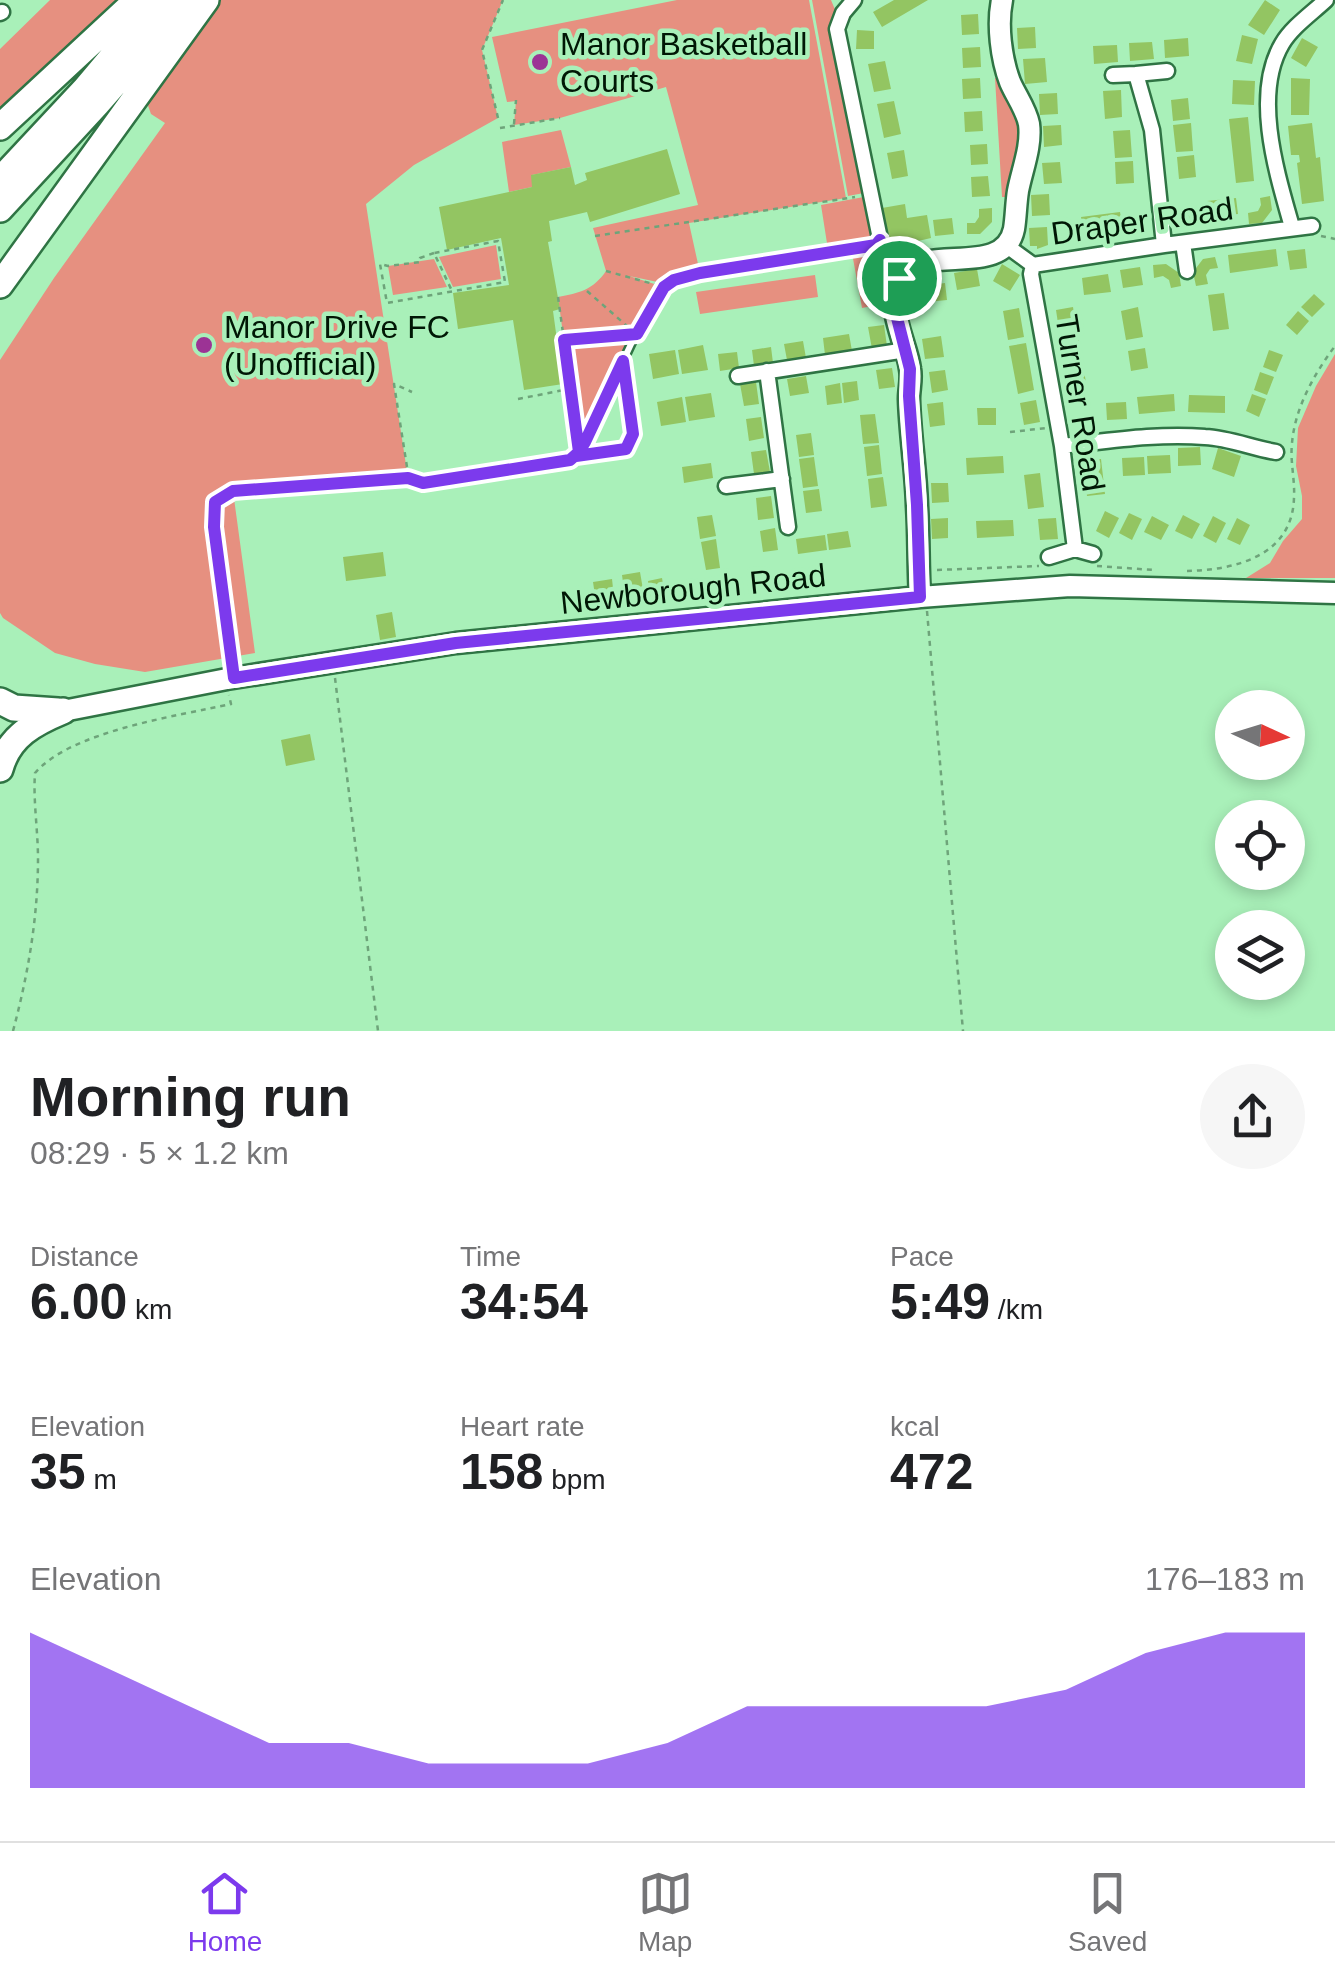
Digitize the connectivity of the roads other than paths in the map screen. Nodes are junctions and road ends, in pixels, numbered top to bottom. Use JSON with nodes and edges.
{"nodes":[{"id":1,"x":138,"y":0,"type":"edge"},
{"id":2,"x":160,"y":0,"type":"edge"},
{"id":3,"x":188,"y":0,"type":"edge"},
{"id":4,"x":206,"y":0,"type":"edge"},
{"id":5,"x":854,"y":0,"type":"edge"},
{"id":6,"x":1002,"y":0,"type":"edge"},
{"id":7,"x":1326,"y":0,"type":"edge"},
{"id":8,"x":838,"y":7,"type":"edge"},
{"id":9,"x":1166,"y":71,"type":"dead end"},
{"id":10,"x":1136,"y":74,"type":"junction"},
{"id":11,"x":1113,"y":75,"type":"dead end"},
{"id":12,"x":0,"y":126,"type":"edge"},
{"id":13,"x":0,"y":180,"type":"edge"},
{"id":14,"x":0,"y":210,"type":"edge"},
{"id":15,"x":1312,"y":226,"type":"dead end"},
{"id":16,"x":1292,"y":227,"type":"junction"},
{"id":17,"x":1183,"y":243,"type":"junction"},
{"id":18,"x":878,"y":245,"type":"junction"},
{"id":19,"x":1164,"y":245,"type":"junction"},
{"id":20,"x":1007,"y":246,"type":"junction"},
{"id":21,"x":1032,"y":266,"type":"junction"},
{"id":22,"x":1187,"y":271,"type":"dead end"},
{"id":23,"x":899,"y":278,"type":"junction"},
{"id":24,"x":0,"y":285,"type":"edge"},
{"id":25,"x":906,"y":350,"type":"junction"},
{"id":26,"x":623,"y":361,"type":"junction"},
{"id":27,"x":767,"y":372,"type":"junction"},
{"id":28,"x":738,"y":376,"type":"dead end"},
{"id":29,"x":1062,"y":446,"type":"junction"},
{"id":30,"x":1276,"y":452,"type":"dead end"},
{"id":31,"x":577,"y":454,"type":"junction"},
{"id":32,"x":782,"y":479,"type":"junction"},
{"id":33,"x":726,"y":486,"type":"dead end"},
{"id":34,"x":788,"y":527,"type":"dead end"},
{"id":35,"x":1075,"y":549,"type":"junction"},
{"id":36,"x":1093,"y":560,"type":"road end"},
{"id":37,"x":1049,"y":561,"type":"road end"},
{"id":38,"x":1335,"y":593,"type":"edge"},
{"id":39,"x":922,"y":598,"type":"junction"},
{"id":40,"x":230,"y":678,"type":"junction"},
{"id":41,"x":0,"y":701,"type":"edge"},
{"id":42,"x":63,"y":712,"type":"junction"},
{"id":43,"x":0,"y":769,"type":"edge"}],
"edges":[{"from":1,"to":12,"type":"highway"},
{"from":2,"to":13,"type":"highway"},
{"from":3,"to":14,"type":"highway"},
{"from":4,"to":24,"type":"highway"},
{"from":5,"to":8,"type":"street"},
{"from":6,"to":20,"type":"street"},
{"from":7,"to":16,"type":"street"},
{"from":8,"to":18,"type":"street"},
{"from":9,"to":10,"type":"street"},
{"from":10,"to":11,"type":"street"},
{"from":10,"to":19,"type":"street"},
{"from":15,"to":16,"type":"street","name":"Draper Road"},
{"from":16,"to":17,"type":"street","name":"Draper Road"},
{"from":17,"to":19,"type":"street","name":"Draper Road"},
{"from":17,"to":22,"type":"street"},
{"from":18,"to":23,"type":"street"},
{"from":18,"to":26,"type":"lane"},
{"from":19,"to":21,"type":"street","name":"Draper Road"},
{"from":20,"to":21,"type":"street","name":"Draper Road"},
{"from":20,"to":23,"type":"street"},
{"from":21,"to":29,"type":"street","name":"Turner Road"},
{"from":23,"to":25,"type":"street"},
{"from":25,"to":27,"type":"street"},
{"from":25,"to":39,"type":"street"},
{"from":26,"to":31,"type":"lane"},
{"from":26,"to":31,"type":"lane"},
{"from":27,"to":28,"type":"street"},
{"from":27,"to":32,"type":"street"},
{"from":29,"to":30,"type":"street"},
{"from":29,"to":35,"type":"street","name":"Turner Road"},
{"from":31,"to":40,"type":"lane"},
{"from":32,"to":33,"type":"street"},
{"from":32,"to":34,"type":"street"},
{"from":35,"to":36,"type":"street"},
{"from":35,"to":37,"type":"street"},
{"from":38,"to":39,"type":"street","name":"Newborough Road"},
{"from":39,"to":40,"type":"street","name":"Newborough Road"},
{"from":40,"to":42,"type":"street","name":"Newborough Road"},
{"from":41,"to":42,"type":"highway"},
{"from":42,"to":43,"type":"highway"}]}
